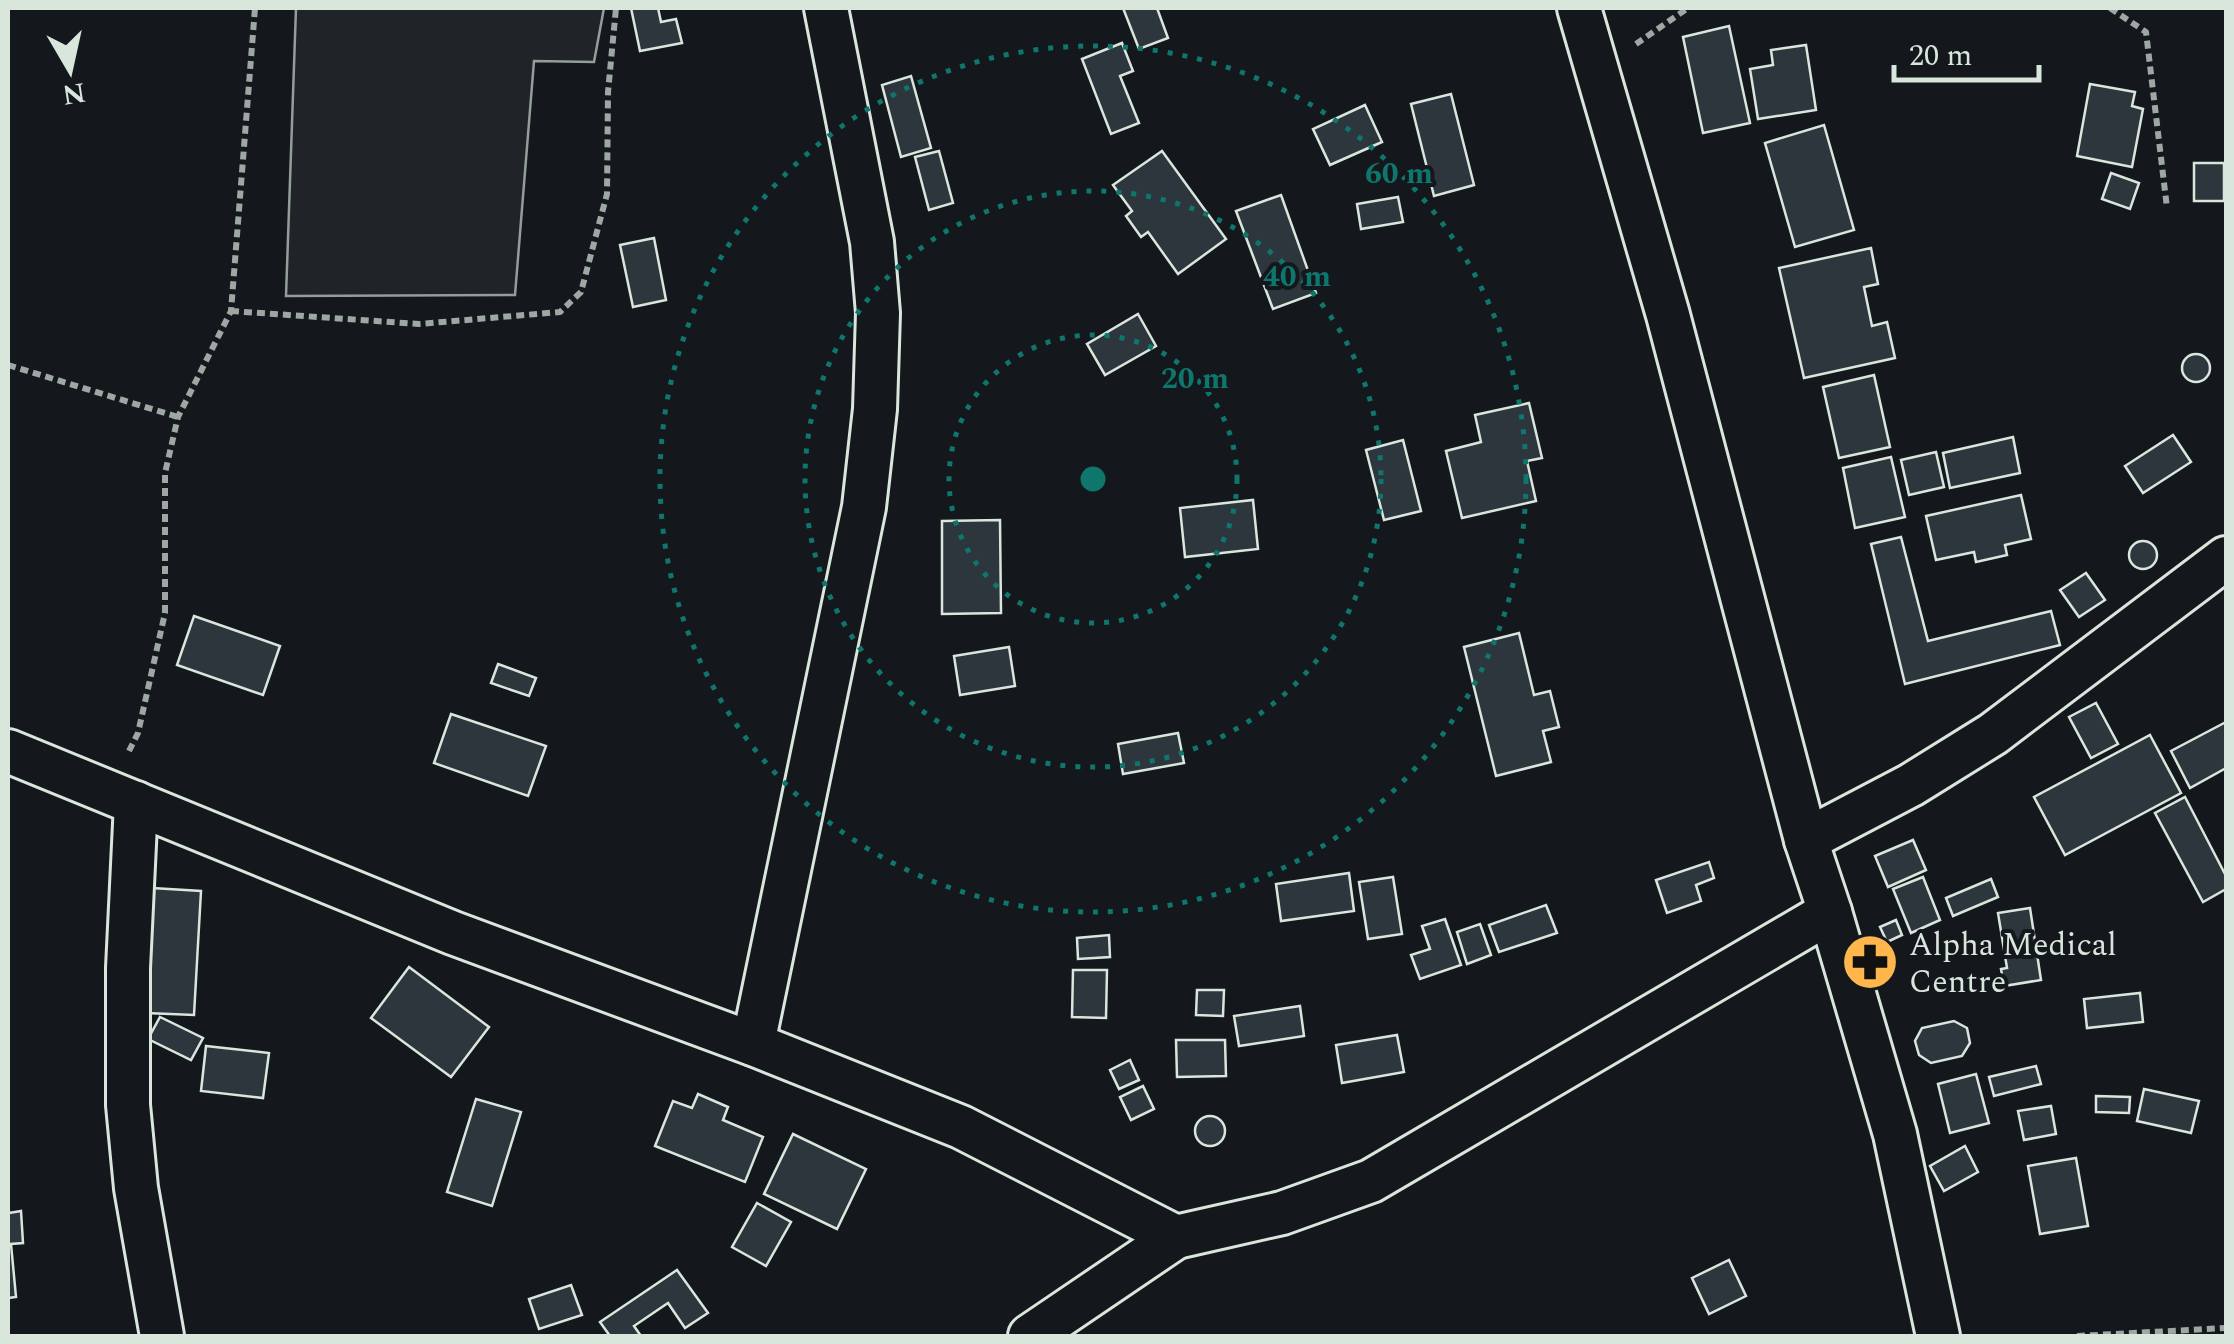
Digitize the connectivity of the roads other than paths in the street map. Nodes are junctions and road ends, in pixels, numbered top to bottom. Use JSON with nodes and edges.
{"nodes":[{"id":1,"x":826,"y":8,"type":"edge"},
{"id":2,"x":1580,"y":8,"type":"edge"},
{"id":3,"x":2226,"y":558,"type":"edge"},
{"id":4,"x":8,"y":751,"type":"edge"},
{"id":5,"x":122,"y":798,"type":"junction"},
{"id":6,"x":1806,"y":840,"type":"junction"},
{"id":7,"x":1830,"y":912,"type":"junction"},
{"id":8,"x":753,"y":1044,"type":"junction"},
{"id":9,"x":1176,"y":1236,"type":"junction"},
{"id":10,"x":162,"y":1336,"type":"edge"},
{"id":11,"x":1030,"y":1336,"type":"edge"},
{"id":12,"x":1938,"y":1336,"type":"edge"}],
"edges":[{"from":1,"to":8,"type":"street"},
{"from":2,"to":6,"type":"street"},
{"from":3,"to":6,"type":"street"},
{"from":4,"to":5,"type":"street"},
{"from":5,"to":8,"type":"street"},
{"from":5,"to":10,"type":"street"},
{"from":6,"to":7,"type":"street"},
{"from":7,"to":9,"type":"street"},
{"from":7,"to":12,"type":"street"},
{"from":8,"to":9,"type":"street"},
{"from":9,"to":11,"type":"street"}]}
